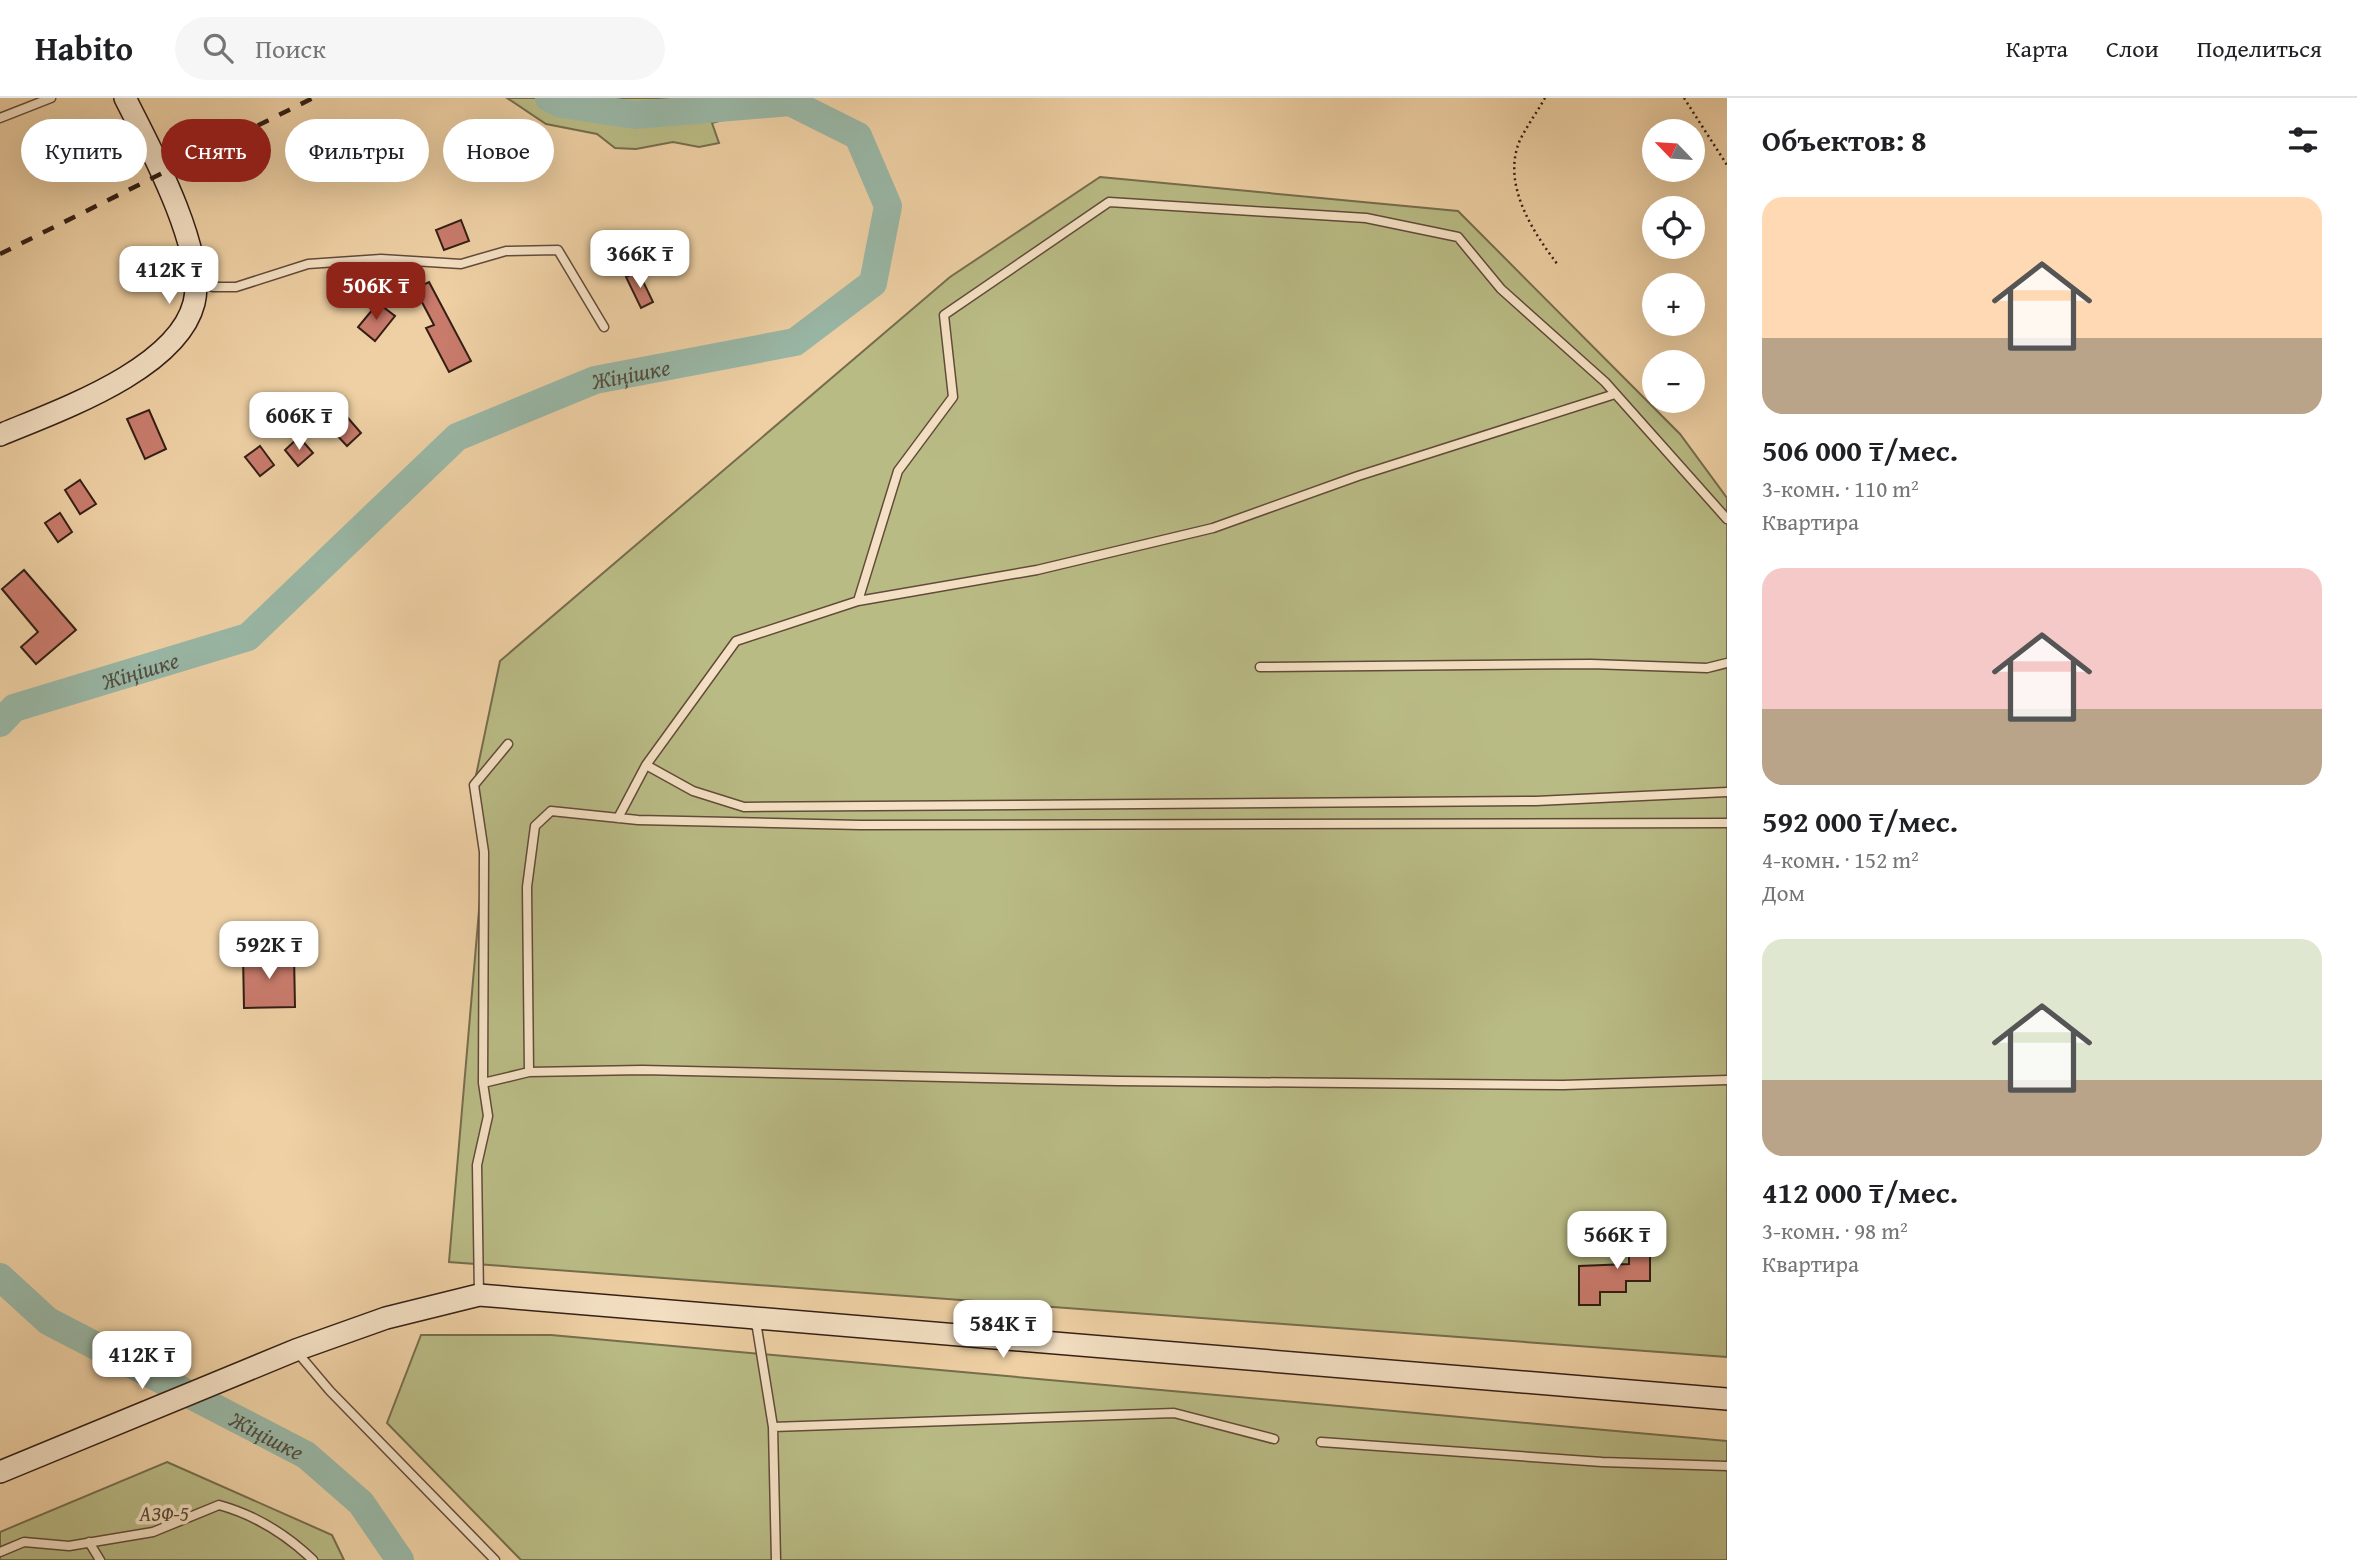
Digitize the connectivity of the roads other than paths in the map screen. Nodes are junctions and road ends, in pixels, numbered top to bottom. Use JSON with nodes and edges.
{"nodes":[{"id":1,"x":51,"y":98,"type":"edge"},
{"id":2,"x":125,"y":98,"type":"edge"},
{"id":3,"x":0,"y":118,"type":"edge"},
{"id":4,"x":196,"y":282,"type":"junction"},
{"id":5,"x":604,"y":327,"type":"dead end"},
{"id":6,"x":1615,"y":394,"type":"junction"},
{"id":7,"x":0,"y":435,"type":"edge"},
{"id":8,"x":1727,"y":519,"type":"edge"},
{"id":9,"x":858,"y":601,"type":"junction"},
{"id":10,"x":1727,"y":663,"type":"edge"},
{"id":11,"x":1259,"y":667,"type":"dead end"},
{"id":12,"x":508,"y":744,"type":"dead end"},
{"id":13,"x":646,"y":765,"type":"junction"},
{"id":14,"x":1727,"y":792,"type":"edge"},
{"id":15,"x":618,"y":818,"type":"junction"},
{"id":16,"x":1727,"y":824,"type":"edge"},
{"id":17,"x":529,"y":1072,"type":"junction"},
{"id":18,"x":1727,"y":1080,"type":"edge"},
{"id":19,"x":483,"y":1083,"type":"junction"},
{"id":20,"x":479,"y":1295,"type":"junction"},
{"id":21,"x":751,"y":1317,"type":"junction"},
{"id":22,"x":289,"y":1353,"type":"junction"},
{"id":23,"x":1727,"y":1399,"type":"edge"},
{"id":24,"x":773,"y":1427,"type":"junction"},
{"id":25,"x":1274,"y":1439,"type":"dead end"},
{"id":26,"x":1321,"y":1442,"type":"dead end"},
{"id":27,"x":1727,"y":1466,"type":"edge"},
{"id":28,"x":9,"y":1468,"type":"edge"},
{"id":29,"x":89,"y":1542,"type":"junction"},
{"id":30,"x":0,"y":1552,"type":"edge"},
{"id":31,"x":100,"y":1560,"type":"edge"},
{"id":32,"x":313,"y":1560,"type":"edge"},
{"id":33,"x":495,"y":1560,"type":"edge"},
{"id":34,"x":776,"y":1560,"type":"edge"}],
"edges":[{"from":1,"to":3,"type":"lane"},
{"from":2,"to":4,"type":"street"},
{"from":4,"to":5,"type":"lane"},
{"from":4,"to":7,"type":"street"},
{"from":6,"to":8,"type":"lane"},
{"from":6,"to":9,"type":"lane"},
{"from":6,"to":9,"type":"lane"},
{"from":9,"to":13,"type":"lane"},
{"from":10,"to":11,"type":"lane"},
{"from":12,"to":19,"type":"lane"},
{"from":13,"to":14,"type":"lane"},
{"from":13,"to":15,"type":"lane"},
{"from":15,"to":16,"type":"lane"},
{"from":15,"to":17,"type":"lane"},
{"from":17,"to":18,"type":"lane"},
{"from":17,"to":19,"type":"lane"},
{"from":19,"to":20,"type":"lane"},
{"from":20,"to":21,"type":"street"},
{"from":20,"to":22,"type":"street"},
{"from":21,"to":23,"type":"street"},
{"from":21,"to":24,"type":"lane"},
{"from":22,"to":28,"type":"street"},
{"from":22,"to":33,"type":"lane"},
{"from":24,"to":25,"type":"lane"},
{"from":24,"to":34,"type":"lane"},
{"from":26,"to":27,"type":"lane"},
{"from":29,"to":30,"type":"lane"},
{"from":29,"to":31,"type":"lane"},
{"from":29,"to":32,"type":"lane"}]}
